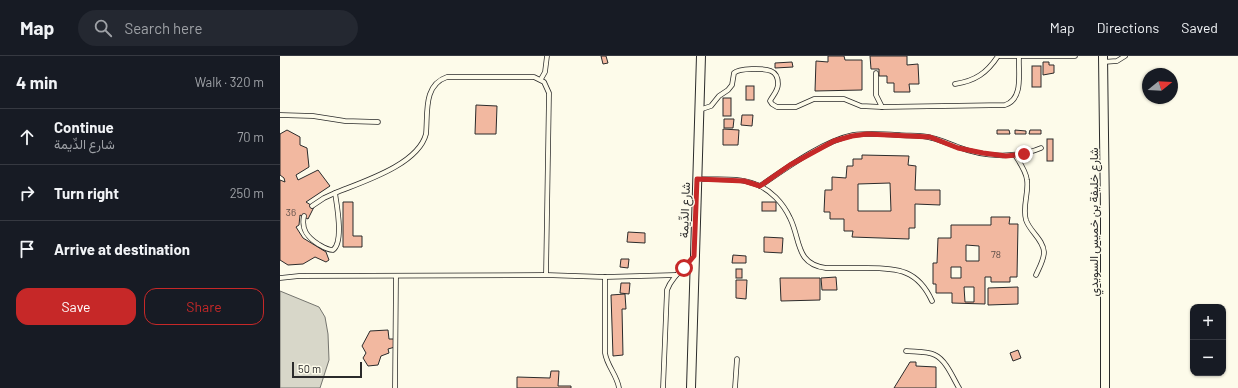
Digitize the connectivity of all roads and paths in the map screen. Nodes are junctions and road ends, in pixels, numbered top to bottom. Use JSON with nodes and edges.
{"nodes":[{"id":1,"x":547,"y":56,"type":"edge"},
{"id":2,"x":700,"y":56,"type":"edge"},
{"id":3,"x":998,"y":56,"type":"edge"},
{"id":4,"x":1075,"y":56,"type":"edge"},
{"id":5,"x":1125,"y":56,"type":"edge"},
{"id":6,"x":1019,"y":57,"type":"edge"},
{"id":7,"x":1103,"y":59,"type":"edge"},
{"id":8,"x":876,"y":73,"type":"dead end"},
{"id":9,"x":541,"y":79,"type":"junction"},
{"id":10,"x":955,"y":84,"type":"dead end"},
{"id":11,"x":882,"y":107,"type":"junction"},
{"id":12,"x":699,"y":110,"type":"junction"},
{"id":13,"x":280,"y":115,"type":"edge"},
{"id":14,"x":378,"y":122,"type":"dead end"},
{"id":15,"x":1041,"y":148,"type":"dead end"},
{"id":16,"x":1015,"y":155,"type":"junction"},
{"id":17,"x":697,"y":179,"type":"junction"},
{"id":18,"x":760,"y":186,"type":"junction"},
{"id":19,"x":335,"y":193,"type":"junction"},
{"id":20,"x":312,"y":206,"type":"dead end"},
{"id":21,"x":304,"y":216,"type":"dead end"},
{"id":22,"x":694,"y":256,"type":"junction"},
{"id":23,"x":676,"y":275,"type":"junction"},
{"id":24,"x":1036,"y":275,"type":"dead end"},
{"id":25,"x":396,"y":276,"type":"junction"},
{"id":26,"x":546,"y":276,"type":"junction"},
{"id":27,"x":605,"y":277,"type":"junction"},
{"id":28,"x":280,"y":278,"type":"edge"},
{"id":29,"x":932,"y":301,"type":"dead end"},
{"id":30,"x":906,"y":351,"type":"dead end"},
{"id":31,"x":737,"y":359,"type":"dead end"},
{"id":32,"x":395,"y":388,"type":"edge"},
{"id":33,"x":619,"y":388,"type":"edge"},
{"id":34,"x":663,"y":388,"type":"edge"},
{"id":35,"x":691,"y":388,"type":"edge"},
{"id":36,"x":735,"y":388,"type":"edge"},
{"id":37,"x":959,"y":388,"type":"edge"},
{"id":38,"x":1105,"y":388,"type":"edge"}],
"edges":[{"from":1,"to":9,"type":"lane"},
{"from":2,"to":12,"type":"street","name":"شارع الدِّيمة"},
{"from":3,"to":6,"type":"lane"},
{"from":3,"to":10,"type":"lane"},
{"from":4,"to":6,"type":"lane"},
{"from":5,"to":7,"type":"lane"},
{"from":6,"to":11,"type":"lane"},
{"from":7,"to":38,"type":"street","name":"شارع خليفة بن خميس السويدي"},
{"from":8,"to":11,"type":"lane"},
{"from":9,"to":19,"type":"lane"},
{"from":9,"to":26,"type":"lane"},
{"from":11,"to":12,"type":"lane"},
{"from":12,"to":17,"type":"street","name":"شارع الدِّيمة"},
{"from":13,"to":14,"type":"lane"},
{"from":15,"to":16,"type":"lane"},
{"from":16,"to":18,"type":"lane"},
{"from":16,"to":24,"type":"lane"},
{"from":17,"to":18,"type":"lane"},
{"from":17,"to":22,"type":"street","name":"شارع الدِّيمة"},
{"from":18,"to":29,"type":"lane"},
{"from":19,"to":20,"type":"lane"},
{"from":19,"to":21,"type":"lane"},
{"from":22,"to":23,"type":"lane"},
{"from":22,"to":35,"type":"street","name":"شارع الدِّيمة"},
{"from":23,"to":27,"type":"lane"},
{"from":23,"to":34,"type":"lane"},
{"from":25,"to":26,"type":"lane"},
{"from":25,"to":28,"type":"lane"},
{"from":25,"to":32,"type":"lane"},
{"from":26,"to":27,"type":"lane"},
{"from":27,"to":33,"type":"lane"},
{"from":30,"to":37,"type":"lane"},
{"from":31,"to":36,"type":"lane"}]}
